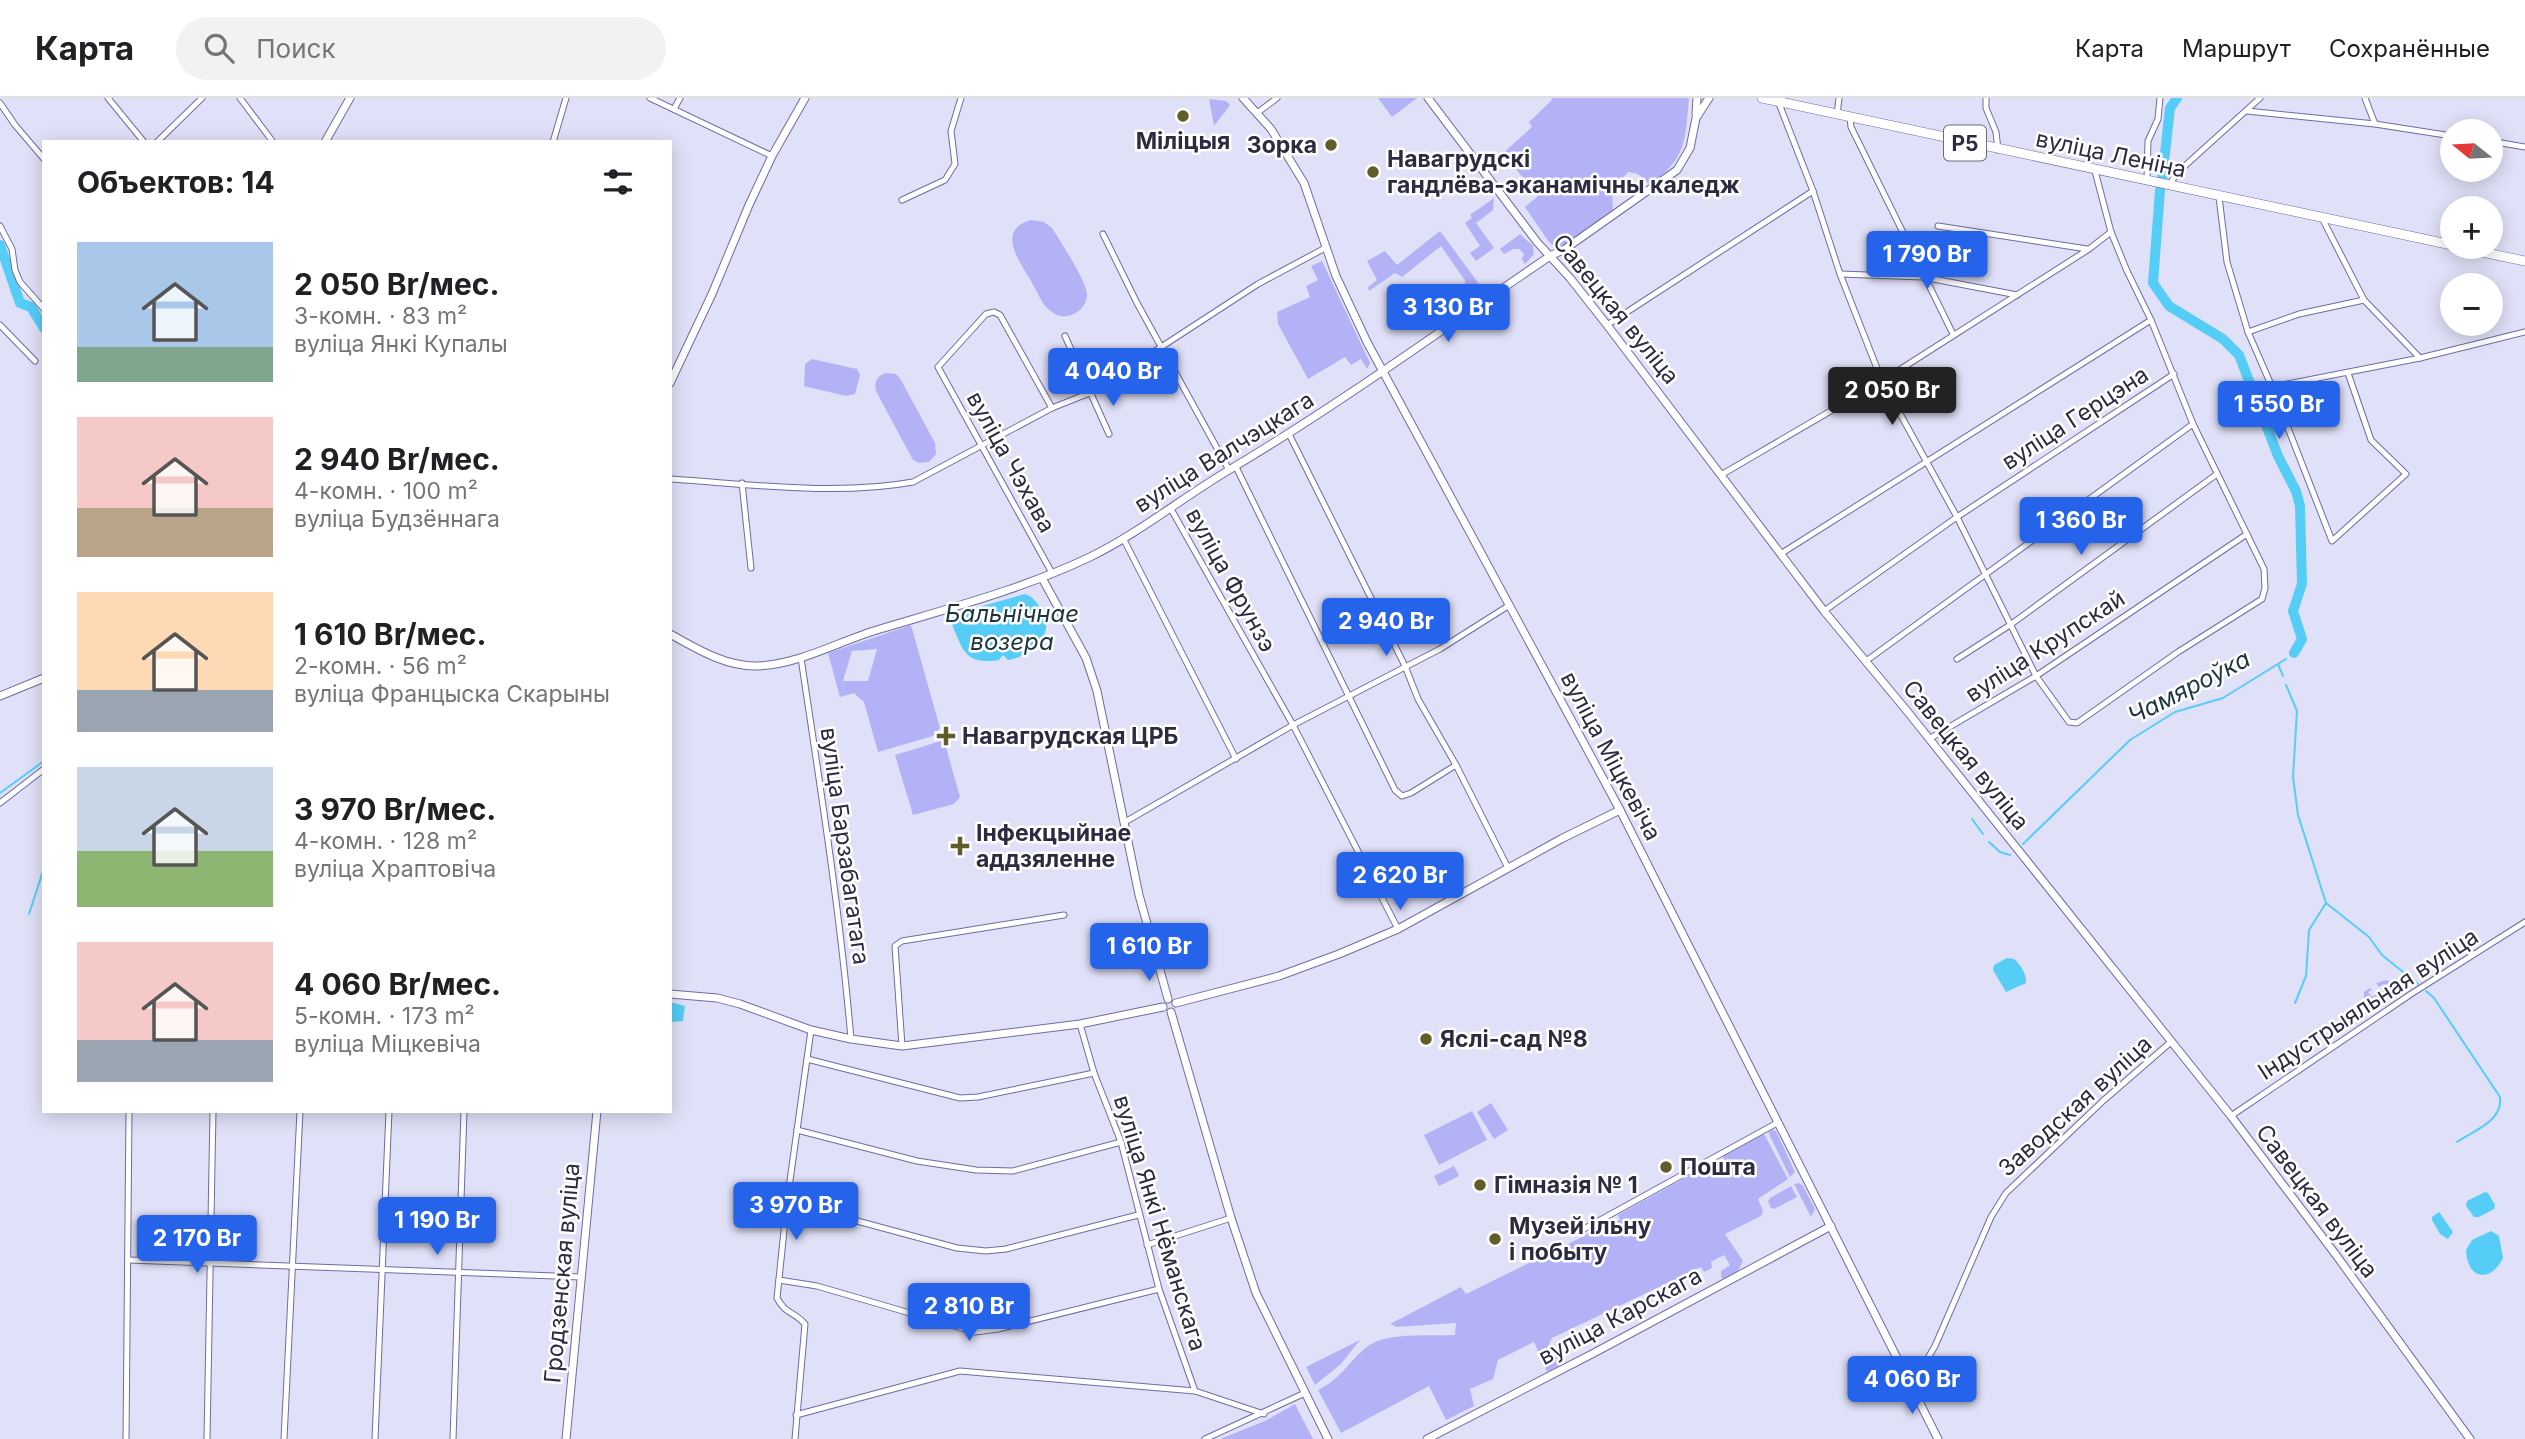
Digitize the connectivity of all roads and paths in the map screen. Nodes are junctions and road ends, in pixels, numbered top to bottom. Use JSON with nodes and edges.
{"nodes":[{"id":1,"x":108,"y":98,"type":"edge"},
{"id":2,"x":202,"y":98,"type":"edge"},
{"id":3,"x":240,"y":98,"type":"edge"},
{"id":4,"x":350,"y":98,"type":"edge"},
{"id":5,"x":566,"y":98,"type":"edge"},
{"id":6,"x":650,"y":98,"type":"edge"},
{"id":7,"x":680,"y":98,"type":"edge"},
{"id":8,"x":805,"y":98,"type":"edge"},
{"id":9,"x":961,"y":98,"type":"edge"},
{"id":10,"x":1243,"y":98,"type":"edge"},
{"id":11,"x":1277,"y":98,"type":"edge"},
{"id":12,"x":1428,"y":98,"type":"edge"},
{"id":13,"x":1697,"y":98,"type":"edge"},
{"id":14,"x":1709,"y":98,"type":"edge"},
{"id":15,"x":1762,"y":98,"type":"edge"},
{"id":16,"x":1839,"y":98,"type":"edge"},
{"id":17,"x":1986,"y":98,"type":"edge"},
{"id":18,"x":2160,"y":98,"type":"edge"},
{"id":19,"x":2260,"y":98,"type":"edge"},
{"id":20,"x":2365,"y":98,"type":"edge"},
{"id":21,"x":1778,"y":101,"type":"junction"},
{"id":22,"x":0,"y":103,"type":"edge"},
{"id":23,"x":674,"y":109,"type":"junction"},
{"id":24,"x":2247,"y":111,"type":"junction"},
{"id":25,"x":1258,"y":113,"type":"junction"},
{"id":26,"x":1837,"y":115,"type":"junction"},
{"id":27,"x":1696,"y":118,"type":"junction"},
{"id":28,"x":1850,"y":118,"type":"junction"},
{"id":29,"x":2375,"y":124,"type":"junction"},
{"id":30,"x":2440,"y":134,"type":"edge"},
{"id":31,"x":142,"y":140,"type":"edge"},
{"id":32,"x":159,"y":140,"type":"edge"},
{"id":33,"x":268,"y":140,"type":"edge"},
{"id":34,"x":326,"y":140,"type":"edge"},
{"id":35,"x":553,"y":140,"type":"edge"},
{"id":36,"x":2503,"y":143,"type":"edge"},
{"id":37,"x":2525,"y":147,"type":"edge"},
{"id":38,"x":1998,"y":150,"type":"junction"},
{"id":39,"x":42,"y":156,"type":"edge"},
{"id":40,"x":772,"y":156,"type":"junction"},
{"id":41,"x":2095,"y":171,"type":"junction"},
{"id":42,"x":2147,"y":182,"type":"junction"},
{"id":43,"x":2168,"y":187,"type":"junction"},
{"id":44,"x":1813,"y":191,"type":"junction"},
{"id":45,"x":2219,"y":197,"type":"junction"},
{"id":46,"x":902,"y":200,"type":"dead end"},
{"id":47,"x":2322,"y":218,"type":"junction"},
{"id":48,"x":0,"y":226,"type":"edge"},
{"id":49,"x":1938,"y":226,"type":"dead end"},
{"id":50,"x":2112,"y":232,"type":"junction"},
{"id":51,"x":1103,"y":234,"type":"dead end"},
{"id":52,"x":2440,"y":243,"type":"edge"},
{"id":53,"x":1327,"y":247,"type":"junction"},
{"id":54,"x":2089,"y":249,"type":"junction"},
{"id":55,"x":1550,"y":256,"type":"junction"},
{"id":56,"x":2503,"y":256,"type":"edge"},
{"id":57,"x":2525,"y":261,"type":"edge"},
{"id":58,"x":1840,"y":274,"type":"junction"},
{"id":59,"x":1923,"y":277,"type":"junction"},
{"id":60,"x":2017,"y":295,"type":"junction"},
{"id":61,"x":2364,"y":300,"type":"junction"},
{"id":62,"x":42,"y":307,"type":"edge"},
{"id":63,"x":2151,"y":320,"type":"junction"},
{"id":64,"x":0,"y":325,"type":"edge"},
{"id":65,"x":1607,"y":325,"type":"junction"},
{"id":66,"x":2248,"y":332,"type":"junction"},
{"id":67,"x":2525,"y":332,"type":"edge"},
{"id":68,"x":1953,"y":334,"type":"junction"},
{"id":69,"x":1065,"y":336,"type":"dead end"},
{"id":70,"x":1161,"y":346,"type":"junction"},
{"id":71,"x":2420,"y":358,"type":"junction"},
{"id":72,"x":35,"y":361,"type":"dead end"},
{"id":73,"x":1384,"y":373,"type":"junction"},
{"id":74,"x":2348,"y":373,"type":"junction"},
{"id":75,"x":2174,"y":374,"type":"junction"},
{"id":76,"x":672,"y":379,"type":"edge"},
{"id":77,"x":1882,"y":381,"type":"junction"},
{"id":78,"x":2272,"y":387,"type":"junction"},
{"id":79,"x":1092,"y":392,"type":"junction"},
{"id":80,"x":1052,"y":408,"type":"junction"},
{"id":81,"x":2193,"y":424,"type":"junction"},
{"id":82,"x":1109,"y":433,"type":"dead end"},
{"id":83,"x":1289,"y":434,"type":"junction"},
{"id":84,"x":983,"y":445,"type":"junction"},
{"id":85,"x":1926,"y":461,"type":"junction"},
{"id":86,"x":1232,"y":469,"type":"junction"},
{"id":87,"x":2217,"y":474,"type":"junction"},
{"id":88,"x":1721,"y":475,"type":"junction"},
{"id":89,"x":672,"y":479,"type":"edge"},
{"id":90,"x":742,"y":483,"type":"junction"},
{"id":91,"x":1171,"y":509,"type":"junction"},
{"id":92,"x":1957,"y":517,"type":"junction"},
{"id":93,"x":2247,"y":534,"type":"junction"},
{"id":94,"x":1123,"y":538,"type":"junction"},
{"id":95,"x":1782,"y":553,"type":"junction"},
{"id":96,"x":751,"y":568,"type":"dead end"},
{"id":97,"x":1052,"y":573,"type":"junction"},
{"id":98,"x":1984,"y":575,"type":"junction"},
{"id":99,"x":1042,"y":578,"type":"junction"},
{"id":100,"x":1508,"y":606,"type":"junction"},
{"id":101,"x":1824,"y":611,"type":"junction"},
{"id":102,"x":2010,"y":625,"type":"junction"},
{"id":103,"x":672,"y":635,"type":"edge"},
{"id":104,"x":801,"y":658,"type":"junction"},
{"id":105,"x":1957,"y":659,"type":"dead end"},
{"id":106,"x":1866,"y":661,"type":"junction"},
{"id":107,"x":1405,"y":666,"type":"junction"},
{"id":108,"x":2036,"y":676,"type":"junction"},
{"id":109,"x":42,"y":679,"type":"edge"},
{"id":110,"x":0,"y":696,"type":"edge"},
{"id":111,"x":1347,"y":696,"type":"junction"},
{"id":112,"x":1293,"y":725,"type":"junction"},
{"id":113,"x":1929,"y":739,"type":"junction"},
{"id":114,"x":1236,"y":759,"type":"junction"},
{"id":115,"x":1456,"y":765,"type":"junction"},
{"id":116,"x":42,"y":771,"type":"edge"},
{"id":117,"x":0,"y":803,"type":"edge"},
{"id":118,"x":1620,"y":810,"type":"junction"},
{"id":119,"x":1125,"y":822,"type":"junction"},
{"id":120,"x":1508,"y":868,"type":"junction"},
{"id":121,"x":1064,"y":915,"type":"dead end"},
{"id":122,"x":2525,"y":922,"type":"edge"},
{"id":123,"x":1398,"y":929,"type":"junction"},
{"id":124,"x":672,"y":994,"type":"edge"},
{"id":125,"x":1172,"y":1001,"type":"junction"},
{"id":126,"x":1163,"y":1007,"type":"junction"},
{"id":127,"x":1171,"y":1012,"type":"junction"},
{"id":128,"x":1080,"y":1024,"type":"junction"},
{"id":129,"x":811,"y":1030,"type":"junction"},
{"id":130,"x":850,"y":1039,"type":"junction"},
{"id":131,"x":2172,"y":1041,"type":"junction"},
{"id":132,"x":902,"y":1046,"type":"junction"},
{"id":133,"x":807,"y":1059,"type":"junction"},
{"id":134,"x":1094,"y":1073,"type":"junction"},
{"id":135,"x":129,"y":1113,"type":"edge"},
{"id":136,"x":213,"y":1113,"type":"edge"},
{"id":137,"x":300,"y":1113,"type":"edge"},
{"id":138,"x":389,"y":1113,"type":"edge"},
{"id":139,"x":464,"y":1113,"type":"edge"},
{"id":140,"x":597,"y":1113,"type":"edge"},
{"id":141,"x":2231,"y":1116,"type":"junction"},
{"id":142,"x":1777,"y":1123,"type":"junction"},
{"id":143,"x":797,"y":1130,"type":"junction"},
{"id":144,"x":1121,"y":1142,"type":"junction"},
{"id":145,"x":787,"y":1202,"type":"junction"},
{"id":146,"x":1139,"y":1215,"type":"junction"},
{"id":147,"x":1231,"y":1218,"type":"junction"},
{"id":148,"x":1831,"y":1226,"type":"junction"},
{"id":149,"x":1582,"y":1230,"type":"dead end"},
{"id":150,"x":1147,"y":1245,"type":"junction"},
{"id":151,"x":129,"y":1260,"type":"junction"},
{"id":152,"x":211,"y":1262,"type":"junction"},
{"id":153,"x":293,"y":1266,"type":"junction"},
{"id":154,"x":381,"y":1268,"type":"junction"},
{"id":155,"x":460,"y":1271,"type":"junction"},
{"id":156,"x":580,"y":1277,"type":"junction"},
{"id":157,"x":779,"y":1280,"type":"junction"},
{"id":158,"x":1159,"y":1289,"type":"junction"},
{"id":159,"x":1912,"y":1385,"type":"junction"},
{"id":160,"x":1195,"y":1391,"type":"junction"},
{"id":161,"x":1305,"y":1394,"type":"junction"},
{"id":162,"x":1264,"y":1414,"type":"junction"},
{"id":163,"x":796,"y":1415,"type":"junction"},
{"id":164,"x":126,"y":1439,"type":"edge"},
{"id":165,"x":207,"y":1439,"type":"edge"},
{"id":166,"x":284,"y":1439,"type":"edge"},
{"id":167,"x":375,"y":1439,"type":"edge"},
{"id":168,"x":453,"y":1439,"type":"edge"},
{"id":169,"x":566,"y":1439,"type":"edge"},
{"id":170,"x":794,"y":1439,"type":"edge"},
{"id":171,"x":1205,"y":1439,"type":"edge"},
{"id":172,"x":1328,"y":1439,"type":"edge"},
{"id":173,"x":1427,"y":1439,"type":"edge"},
{"id":174,"x":1938,"y":1439,"type":"edge"},
{"id":175,"x":2470,"y":1439,"type":"edge"}],
"edges":[{"from":1,"to":31,"type":"street"},
{"from":2,"to":32,"type":"street"},
{"from":3,"to":33,"type":"street"},
{"from":4,"to":34,"type":"street"},
{"from":5,"to":35,"type":"street"},
{"from":6,"to":23,"type":"street"},
{"from":7,"to":23,"type":"street"},
{"from":8,"to":40,"type":"street"},
{"from":9,"to":46,"type":"street"},
{"from":10,"to":25,"type":"street","name":"вуліца Міцкевіча"},
{"from":11,"to":25,"type":"street"},
{"from":12,"to":55,"type":"street","name":"Савецкая вуліца"},
{"from":13,"to":27,"type":"street"},
{"from":14,"to":27,"type":"street","name":"вуліца Валчэцкага"},
{"from":15,"to":21,"type":"main road","name":"вуліца Леніна","number":"Р5"},
{"from":16,"to":26,"type":"street"},
{"from":17,"to":38,"type":"street"},
{"from":18,"to":42,"type":"street"},
{"from":19,"to":24,"type":"street"},
{"from":20,"to":29,"type":"street"},
{"from":21,"to":26,"type":"main road","name":"вуліца Леніна","number":"Р5"},
{"from":21,"to":44,"type":"street"},
{"from":22,"to":39,"type":"street"},
{"from":23,"to":40,"type":"street"},
{"from":24,"to":29,"type":"street"},
{"from":24,"to":43,"type":"street"},
{"from":25,"to":53,"type":"street","name":"вуліца Міцкевіча"},
{"from":26,"to":28,"type":"main road","name":"вуліца Леніна","number":"Р5"},
{"from":27,"to":55,"type":"street","name":"вуліца Валчэцкага"},
{"from":28,"to":38,"type":"main road","name":"вуліца Леніна","number":"Р5"},
{"from":28,"to":59,"type":"street"},
{"from":29,"to":30,"type":"street"},
{"from":36,"to":37,"type":"street"},
{"from":38,"to":41,"type":"main road","name":"вуліца Леніна","number":"Р5"},
{"from":40,"to":76,"type":"street"},
{"from":41,"to":42,"type":"main road","name":"вуліца Леніна","number":"Р5"},
{"from":41,"to":50,"type":"street"},
{"from":42,"to":43,"type":"main road","name":"вуліца Леніна","number":"Р5"},
{"from":43,"to":45,"type":"main road","name":"вуліца Леніна","number":"Р5"},
{"from":44,"to":58,"type":"street"},
{"from":44,"to":65,"type":"street"},
{"from":45,"to":47,"type":"main road","name":"вуліца Леніна","number":"Р5"},
{"from":45,"to":66,"type":"street"},
{"from":47,"to":52,"type":"main road","name":"вуліца Леніна","number":"Р5"},
{"from":47,"to":61,"type":"street"},
{"from":48,"to":62,"type":"street"},
{"from":49,"to":54,"type":"street"},
{"from":50,"to":54,"type":"street"},
{"from":50,"to":63,"type":"street"},
{"from":51,"to":70,"type":"street"},
{"from":53,"to":70,"type":"street"},
{"from":53,"to":73,"type":"street","name":"вуліца Міцкевіча"},
{"from":54,"to":60,"type":"street"},
{"from":55,"to":65,"type":"street","name":"Савецкая вуліца"},
{"from":55,"to":73,"type":"street","name":"вуліца Валчэцкага"},
{"from":56,"to":57,"type":"main road"},
{"from":58,"to":59,"type":"street"},
{"from":58,"to":77,"type":"street"},
{"from":59,"to":60,"type":"street"},
{"from":59,"to":68,"type":"street"},
{"from":60,"to":68,"type":"street"},
{"from":61,"to":66,"type":"street"},
{"from":61,"to":71,"type":"street"},
{"from":63,"to":75,"type":"street"},
{"from":63,"to":85,"type":"street"},
{"from":64,"to":72,"type":"street"},
{"from":65,"to":88,"type":"street","name":"Савецкая вуліца"},
{"from":66,"to":78,"type":"street"},
{"from":67,"to":71,"type":"street"},
{"from":68,"to":77,"type":"street"},
{"from":69,"to":79,"type":"street"},
{"from":70,"to":79,"type":"street"},
{"from":70,"to":86,"type":"street"},
{"from":71,"to":74,"type":"street"},
{"from":73,"to":83,"type":"street","name":"вуліца Валчэцкага"},
{"from":73,"to":100,"type":"street","name":"вуліца Міцкевіча"},
{"from":74,"to":78,"type":"street"},
{"from":74,"to":78,"type":"street"},
{"from":75,"to":81,"type":"street"},
{"from":75,"to":92,"type":"street","name":"вуліца Герцэна"},
{"from":77,"to":85,"type":"street"},
{"from":77,"to":88,"type":"street"},
{"from":79,"to":80,"type":"street"},
{"from":79,"to":82,"type":"street"},
{"from":80,"to":84,"type":"street"},
{"from":80,"to":84,"type":"street","name":"вуліца Чэхава"},
{"from":81,"to":87,"type":"street"},
{"from":81,"to":98,"type":"street"},
{"from":83,"to":86,"type":"street","name":"вуліца Валчэцкага"},
{"from":83,"to":107,"type":"street"},
{"from":84,"to":90,"type":"street"},
{"from":84,"to":97,"type":"street","name":"вуліца Чэхава"},
{"from":85,"to":92,"type":"street"},
{"from":85,"to":95,"type":"street"},
{"from":86,"to":91,"type":"street","name":"вуліца Валчэцкага"},
{"from":86,"to":111,"type":"street"},
{"from":87,"to":93,"type":"street"},
{"from":87,"to":102,"type":"street"},
{"from":88,"to":95,"type":"street","name":"Савецкая вуліца"},
{"from":89,"to":90,"type":"street"},
{"from":90,"to":96,"type":"street"},
{"from":91,"to":94,"type":"street","name":"вуліца Валчэцкага"},
{"from":91,"to":112,"type":"street","name":"вуліца Фрунзэ"},
{"from":92,"to":98,"type":"street"},
{"from":92,"to":101,"type":"street","name":"вуліца Герцэна"},
{"from":93,"to":108,"type":"street","name":"вуліца Крупскай"},
{"from":93,"to":108,"type":"street"},
{"from":94,"to":97,"type":"street","name":"вуліца Валчэцкага"},
{"from":94,"to":114,"type":"street"},
{"from":95,"to":101,"type":"street","name":"Савецкая вуліца"},
{"from":97,"to":99,"type":"street","name":"вуліца Валчэцкага"},
{"from":98,"to":102,"type":"street"},
{"from":98,"to":106,"type":"street"},
{"from":99,"to":104,"type":"street","name":"вуліца Валчэцкага"},
{"from":99,"to":119,"type":"street"},
{"from":100,"to":107,"type":"street"},
{"from":100,"to":118,"type":"street","name":"вуліца Міцкевіча"},
{"from":101,"to":106,"type":"street","name":"Савецкая вуліца"},
{"from":102,"to":105,"type":"street"},
{"from":102,"to":108,"type":"street"},
{"from":103,"to":104,"type":"street","name":"вуліца Валчэцкага"},
{"from":104,"to":130,"type":"street","name":"вуліца Барзабагатага"},
{"from":106,"to":113,"type":"street","name":"Савецкая вуліца"},
{"from":107,"to":111,"type":"street"},
{"from":107,"to":115,"type":"street"},
{"from":108,"to":113,"type":"street","name":"вуліца Крупскай"},
{"from":109,"to":110,"type":"street"},
{"from":111,"to":112,"type":"street"},
{"from":111,"to":115,"type":"street"},
{"from":112,"to":114,"type":"street"},
{"from":112,"to":123,"type":"street","name":"вуліца Фрунзэ"},
{"from":113,"to":131,"type":"street","name":"Савецкая вуліца"},
{"from":114,"to":119,"type":"street"},
{"from":115,"to":120,"type":"street"},
{"from":116,"to":117,"type":"street"},
{"from":118,"to":120,"type":"street"},
{"from":118,"to":142,"type":"street","name":"вуліца Міцкевіча"},
{"from":119,"to":125,"type":"street"},
{"from":120,"to":123,"type":"street"},
{"from":121,"to":132,"type":"street"},
{"from":122,"to":141,"type":"street","name":"Індустрыяльная вуліца"},
{"from":123,"to":125,"type":"street"},
{"from":124,"to":129,"type":"street"},
{"from":125,"to":126,"type":"street"},
{"from":125,"to":127,"type":"street"},
{"from":126,"to":127,"type":"street"},
{"from":126,"to":128,"type":"street"},
{"from":127,"to":147,"type":"street"},
{"from":128,"to":132,"type":"street"},
{"from":128,"to":134,"type":"street","name":"вуліца Янкі Нёманскага"},
{"from":129,"to":130,"type":"street"},
{"from":129,"to":133,"type":"street"},
{"from":130,"to":132,"type":"street"},
{"from":131,"to":141,"type":"street","name":"Савецкая вуліца"},
{"from":131,"to":159,"type":"street","name":"Заводская вуліца"},
{"from":133,"to":134,"type":"street"},
{"from":133,"to":143,"type":"street"},
{"from":134,"to":144,"type":"street","name":"вуліца Янкі Нёманскага"},
{"from":135,"to":151,"type":"street"},
{"from":136,"to":152,"type":"street"},
{"from":137,"to":153,"type":"street"},
{"from":138,"to":154,"type":"street"},
{"from":139,"to":155,"type":"street"},
{"from":140,"to":156,"type":"street","name":"Гродзенская вуліца"},
{"from":141,"to":175,"type":"street","name":"Савецкая вуліца"},
{"from":142,"to":148,"type":"street","name":"вуліца Міцкевіча"},
{"from":142,"to":149,"type":"street"},
{"from":143,"to":144,"type":"street"},
{"from":143,"to":145,"type":"street"},
{"from":144,"to":146,"type":"street","name":"вуліца Янкі Нёманскага"},
{"from":145,"to":146,"type":"street"},
{"from":145,"to":157,"type":"street"},
{"from":146,"to":150,"type":"street","name":"вуліца Янкі Нёманскага"},
{"from":147,"to":150,"type":"street"},
{"from":147,"to":161,"type":"street"},
{"from":148,"to":159,"type":"street","name":"вуліца Міцкевіча"},
{"from":148,"to":173,"type":"street","name":"вуліца Карскага"},
{"from":150,"to":158,"type":"street","name":"вуліца Янкі Нёманскага"},
{"from":151,"to":152,"type":"street"},
{"from":151,"to":164,"type":"street"},
{"from":152,"to":153,"type":"street"},
{"from":152,"to":165,"type":"street"},
{"from":153,"to":154,"type":"street"},
{"from":153,"to":166,"type":"street"},
{"from":154,"to":155,"type":"street"},
{"from":154,"to":167,"type":"street"},
{"from":155,"to":156,"type":"street"},
{"from":155,"to":168,"type":"street"},
{"from":156,"to":169,"type":"street","name":"Гродзенская вуліца"},
{"from":157,"to":158,"type":"street"},
{"from":157,"to":163,"type":"street"},
{"from":158,"to":160,"type":"street","name":"вуліца Янкі Нёманскага"},
{"from":159,"to":174,"type":"street","name":"вуліца Міцкевіча"},
{"from":160,"to":162,"type":"street"},
{"from":160,"to":163,"type":"street"},
{"from":161,"to":162,"type":"street"},
{"from":161,"to":172,"type":"street"},
{"from":162,"to":171,"type":"street"},
{"from":163,"to":170,"type":"street"}]}
